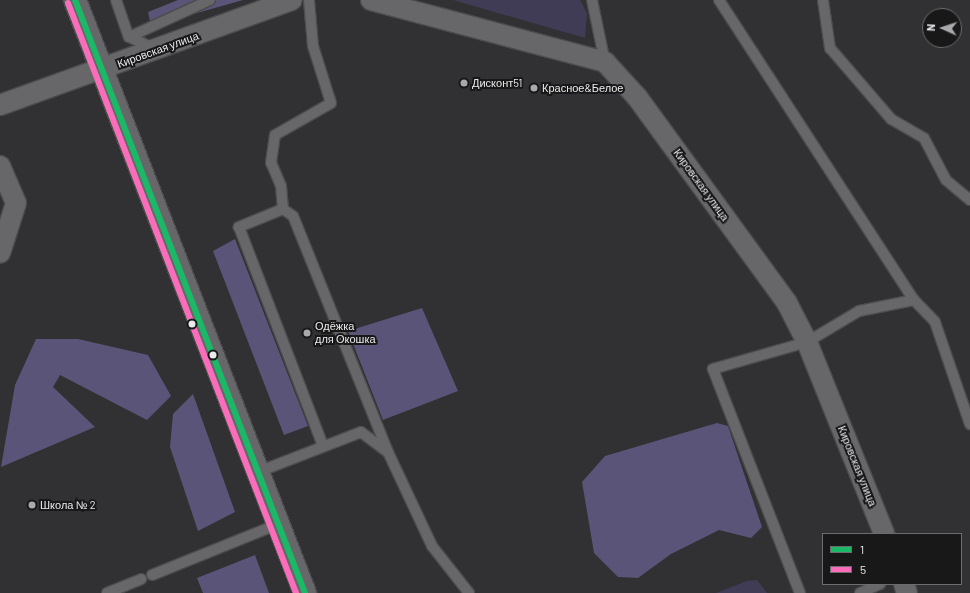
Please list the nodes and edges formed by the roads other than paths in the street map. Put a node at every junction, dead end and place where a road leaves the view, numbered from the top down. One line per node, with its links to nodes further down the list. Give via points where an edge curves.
1 (75, 0): 14 (main road)
2 (116, 0): 11 (lane)
3 (210, 0): 11 (lane)
4 (292, 0): 12 (street, Кировская улица)
5 (309, 0): 18 (lane, via 313,46 331,103 275,135 271,163 281,186)
6 (371, 0): 10 (street)
7 (592, 0): 13 (lane)
8 (719, 0): 20 (lane)
9 (823, 0): 17 (lane, via 830,48 891,119 924,138 946,180)
10 (424, 7): 13 (street)
11 (129, 37): 12 (lane)
12 (160, 50): 14 (street, Кировская улица)
13 (605, 62): 21 (street, Кировская улица, via 637,97 787,303)
14 (102, 71): 15 (street, Кировская улица); 25 (main road)
15 (0, 105)
16 (0, 166): 19 (street, via 16,203)
17 (970, 200)
18 (283, 209): 23 (lane, via 239,227); 24 (lane, via 293,216)
19 (0, 253)
20 (914, 300): 21 (lane, via 859,311); 22 (lane, via 935,322)
21 (807, 342): 27 (street, Кировская улица); 34 (lane, via 713,369)
22 (970, 424)
23 (323, 446): 24 (lane, via 361,432); 25 (lane)
24 (388, 452): 33 (lane, via 432,546)
25 (258, 472): 26 (main road)
26 (278, 524): 28 (lane); 32 (main road)
27 (884, 533)
28 (152, 575)
29 (141, 579): 31 (lane)
30 (878, 585): 35 (lane)
31 (106, 593)
32 (305, 593)
33 (468, 593)
34 (800, 593)
35 (860, 593)

